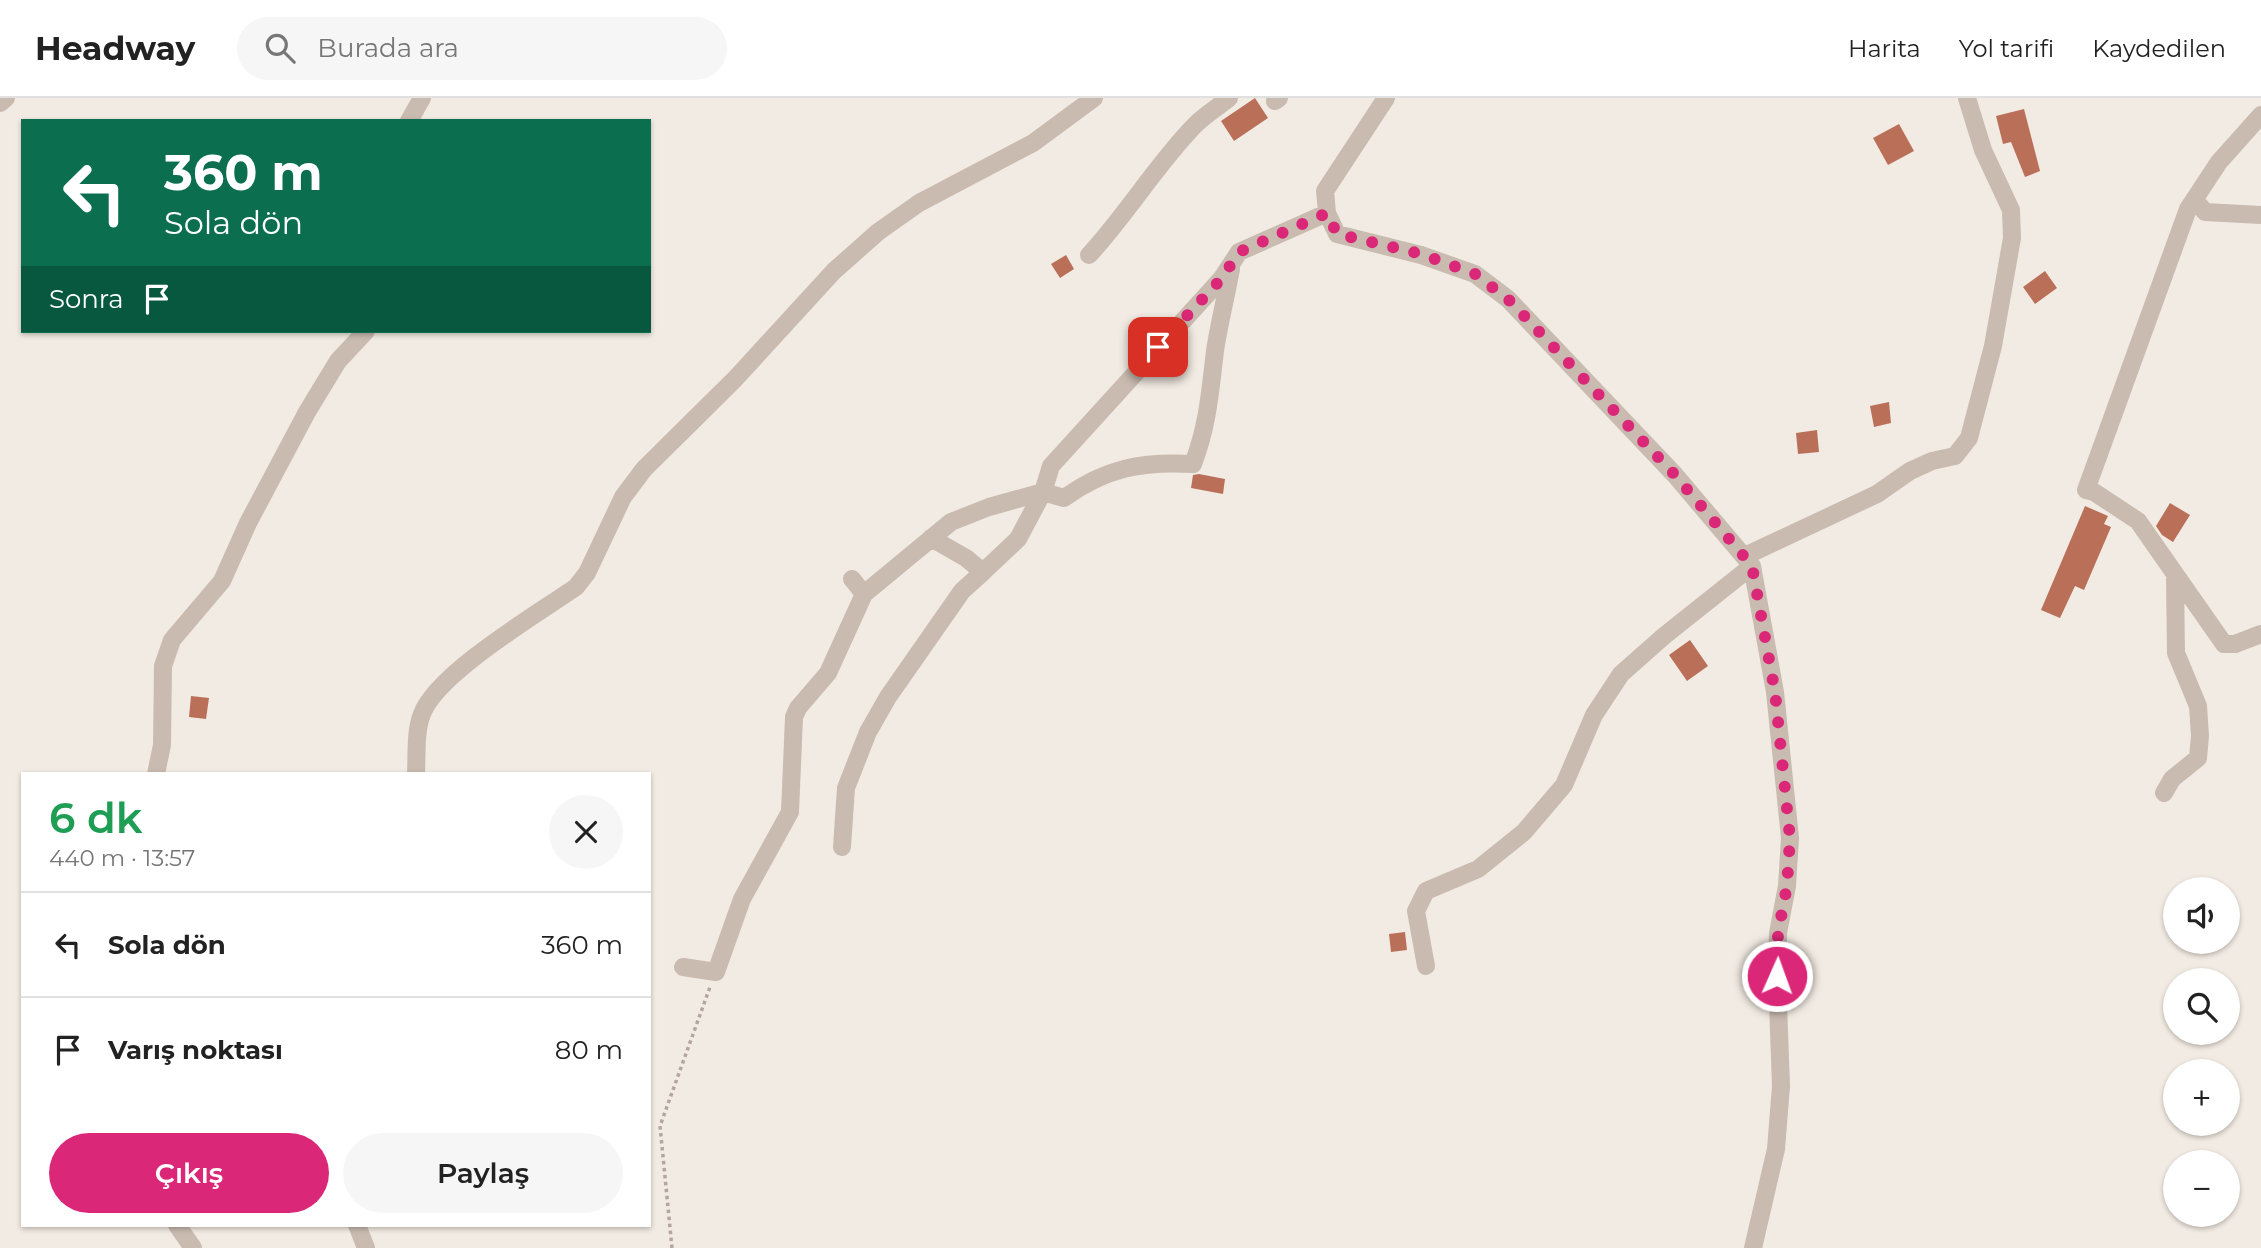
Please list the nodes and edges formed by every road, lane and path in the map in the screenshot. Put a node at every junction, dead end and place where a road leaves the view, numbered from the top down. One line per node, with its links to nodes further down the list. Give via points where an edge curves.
1 (6, 98): 7 (street)
2 (422, 98): 9 (street)
3 (1094, 98): 25 (street, via 1033,143 919,203 834,271 644,469 623,496 576,587 466,664 438,690 421,714)
4 (1230, 98): 13 (street, via 1197,123 1170,153)
5 (1386, 98): 11 (street, via 1325,191)
6 (1967, 98): 18 (street, via 1983,150 2011,210 2012,238 1993,346 1969,438 1955,456 1910,471 1877,494)
7 (0, 103)
8 (2261, 115): 10 (street, via 2220,162)
9 (410, 119)
10 (2195, 200): 12 (street, via 2205,212); 21 (street, via 2176,239 2087,498 2094,492 2138,521)
11 (1327, 213): 14 (street, via 1239,252); 18 (street, via 1337,234 1421,254 1475,274 1508,299 1675,475)
12 (2261, 215)
13 (1089, 255)
14 (1232, 263): 16 (street, via 1051,466); 16 (street, via 1211,404 1193,464 1156,462 1122,468 1064,498)
15 (364, 333): 24 (street, via 338,361 307,412 222,581 172,640 163,666 162,745)
16 (1043, 492): 17 (street, via 951,522); 19 (street, via 1018,539)
17 (931, 538): 19 (street); 22 (street)
18 (1748, 561): 28 (street, via 1621,674 1594,715 1564,785 1524,832 1478,869 1426,891 1416,911); 36 (street, via 1775,692 1790,838 1778,933 1781,1086 1776,1149)
19 (983, 572): 27 (street, via 962,591 867,732 846,788)
20 (852, 579): 22 (street)
21 (2175, 579): 23 (street, via 2224,644); 26 (street, via 2176,653 2198,706 2200,736 2198,758 2172,779)
22 (864, 594): 30 (street, via 828,673 794,717 790,812 756,869)
23 (2261, 634)
24 (156, 772)
25 (416, 772)
26 (2164, 793)
27 (842, 847)
28 (1426, 966)
29 (683, 967): 30 (street)
30 (716, 971): 35 (path, via 660,1126)
31 (178, 1227): 33 (street)
32 (358, 1227): 34 (street)
33 (193, 1248)
34 (366, 1248)
35 (672, 1248)
36 (1753, 1248)

